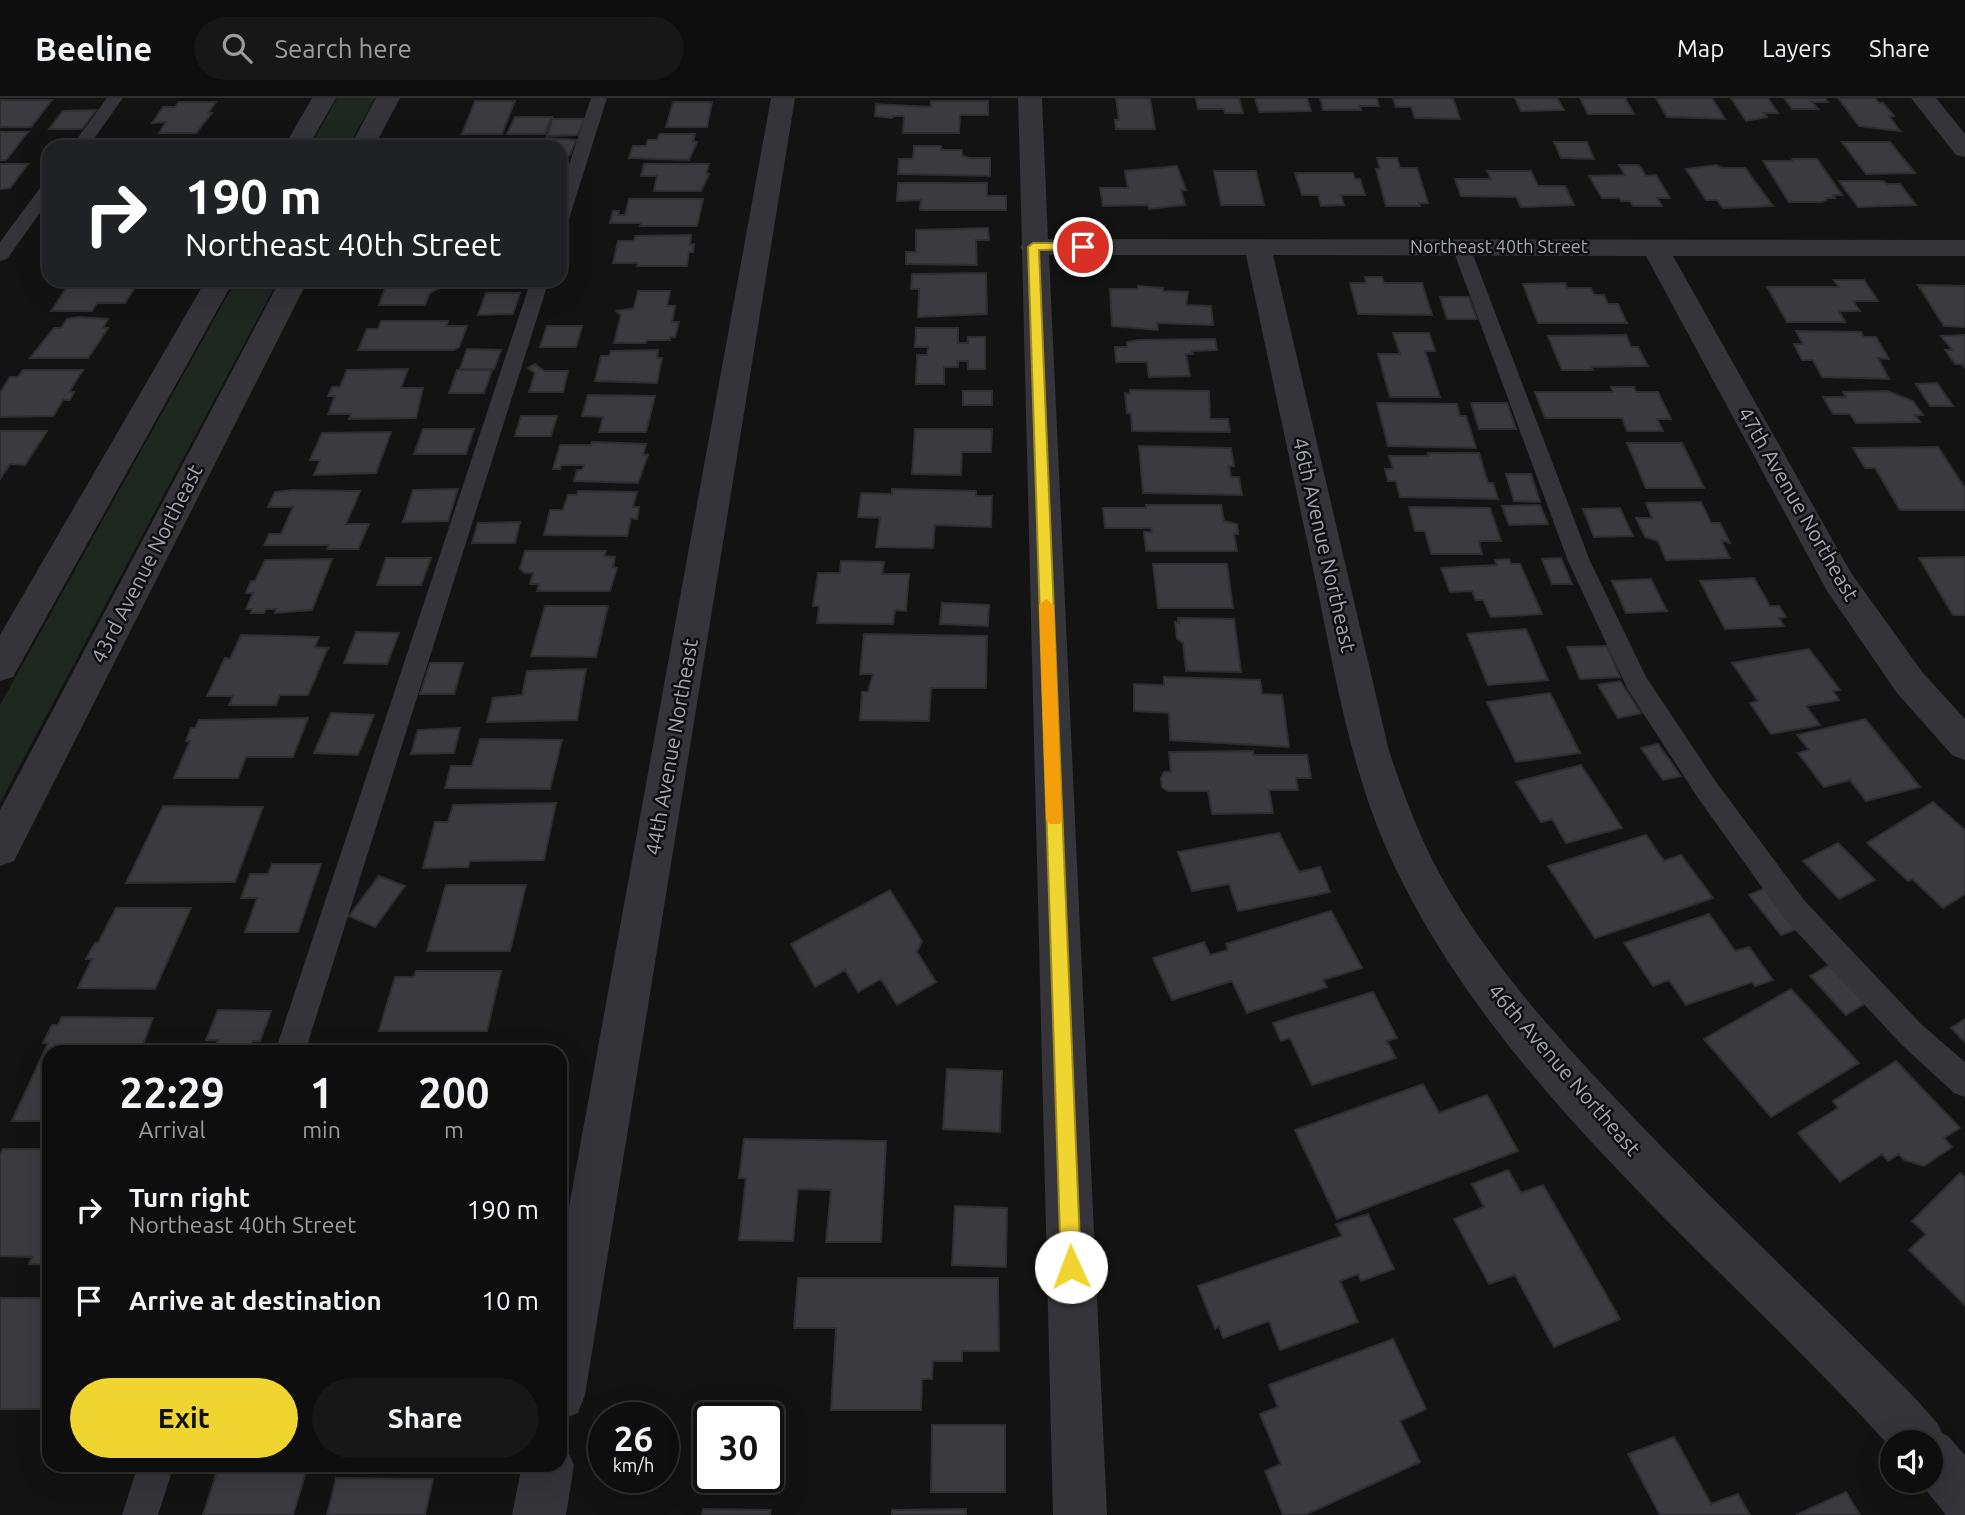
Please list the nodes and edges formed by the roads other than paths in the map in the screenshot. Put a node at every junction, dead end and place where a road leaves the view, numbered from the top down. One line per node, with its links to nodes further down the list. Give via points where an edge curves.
1 (115, 98): 8 (lane)
2 (324, 98): 9 (street)
3 (388, 98): 10 (street)
4 (599, 98): 12 (lane)
5 (783, 98): 28 (street, 44th Avenue Northeast)
6 (1030, 98): 14 (street)
7 (1923, 98): 11 (street)
8 (84, 140)
9 (300, 140)
10 (366, 140)
11 (1965, 150)
12 (567, 197)
13 (42, 198): 19 (lane)
14 (1033, 247): 15 (street, Northeast 40th Street); 36 (street)
15 (1258, 247): 16 (street, Northeast 40th Street); 29 (street, 46th Avenue Northeast, via 1370,751 1407,853 1446,924 1511,1016 1625,1143)
16 (1461, 247): 17 (street, Northeast 40th Street); 27 (lane, via 1579,561 1637,683 1707,790 1794,909 1911,1034)
17 (1655, 248): 18 (street, Northeast 40th Street); 24 (street, 47th Avenue Northeast, via 1839,582 1910,683)
18 (1965, 248)
19 (0, 255)
20 (216, 287): 23 (street)
21 (290, 287): 25 (street, 43rd Avenue Northeast)
22 (538, 287): 26 (lane)
23 (0, 667)
24 (1965, 744)
25 (0, 849)
26 (292, 1045)
27 (1965, 1082)
28 (567, 1354)
29 (1908, 1430)
30 (1943, 1470): 33 (street)
31 (154, 1472): 34 (lane)
32 (547, 1472): 35 (street)
33 (1965, 1496)
34 (140, 1515)
35 (539, 1515)
36 (1080, 1515)

